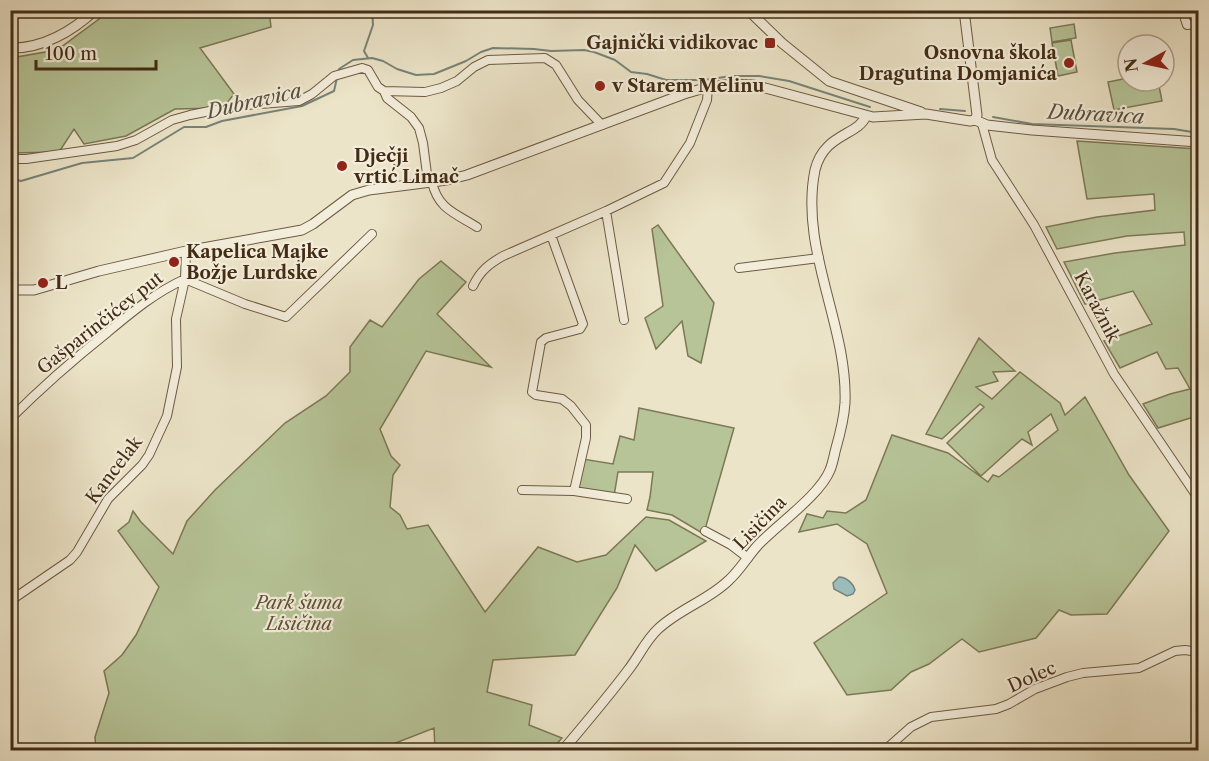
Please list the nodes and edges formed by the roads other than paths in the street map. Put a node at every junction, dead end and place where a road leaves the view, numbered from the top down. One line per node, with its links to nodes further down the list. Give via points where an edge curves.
1 (95, 10): 6 (street, via 42,44)
2 (748, 10): 9 (street, via 829,81)
3 (964, 10): 13 (street, Karažnik)
4 (1182, 10): 5 (street, via 1186,25)
5 (1198, 24)
6 (10, 48)
7 (708, 87): 11 (street, via 754,85); 14 (street); 18 (street, via 707,100 690,143 664,183)
8 (384, 91): 14 (street, via 425,92 441,88 488,60 545,58 556,65 578,100); 16 (street, via 362,68 334,76 299,100 190,115 117,146); 17 (street, via 419,128)
9 (886, 101): 10 (street); 12 (street)
10 (926, 114): 12 (street); 13 (street)
11 (866, 116): 12 (street); 23 (street, Lisičina, via 861,124 826,147 816,169 812,217)
12 (879, 118)
13 (979, 122): 15 (street, via 1032,130); 32 (street, Karažnik, via 992,160 1045,244 1114,374)
14 (602, 125): 17 (street, via 467,175)
15 (1198, 142)
16 (10, 159)
17 (430, 182): 19 (street, via 440,203); 22 (street, via 352,195 302,230)
18 (606, 211): 21 (street); 28 (street)
19 (477, 227)
20 (372, 234): 25 (street, via 286,317)
21 (551, 235): 26 (street, via 487,265); 31 (street, via 583,324 580,329 541,342 532,392 561,399 586,425)
22 (186, 251): 25 (street, Kancelak); 27 (street, via 34,290)
23 (819, 258): 24 (street); 35 (street, Lisičina, via 844,382 845,403 837,444 826,478)
24 (739, 268)
25 (185, 279): 29 (street, Gašparinčićev put, via 114,326); 36 (street, Kancelak, via 176,320 178,358 172,395 149,454 108,499 70,560)
26 (473, 285)
27 (10, 290)
28 (624, 320)
29 (10, 419)
30 (522, 490): 31 (street)
31 (574, 491): 33 (street)
32 (1198, 498)
33 (627, 499)
34 (705, 531): 35 (street)
35 (748, 558): 38 (street, Lisičina, via 729,580 657,630)
36 (10, 601)
37 (1198, 652): 39 (street, Dolec, via 1175,651 1139,668 1067,677 996,709 931,717 911,727)
38 (563, 750)
39 (885, 750)

